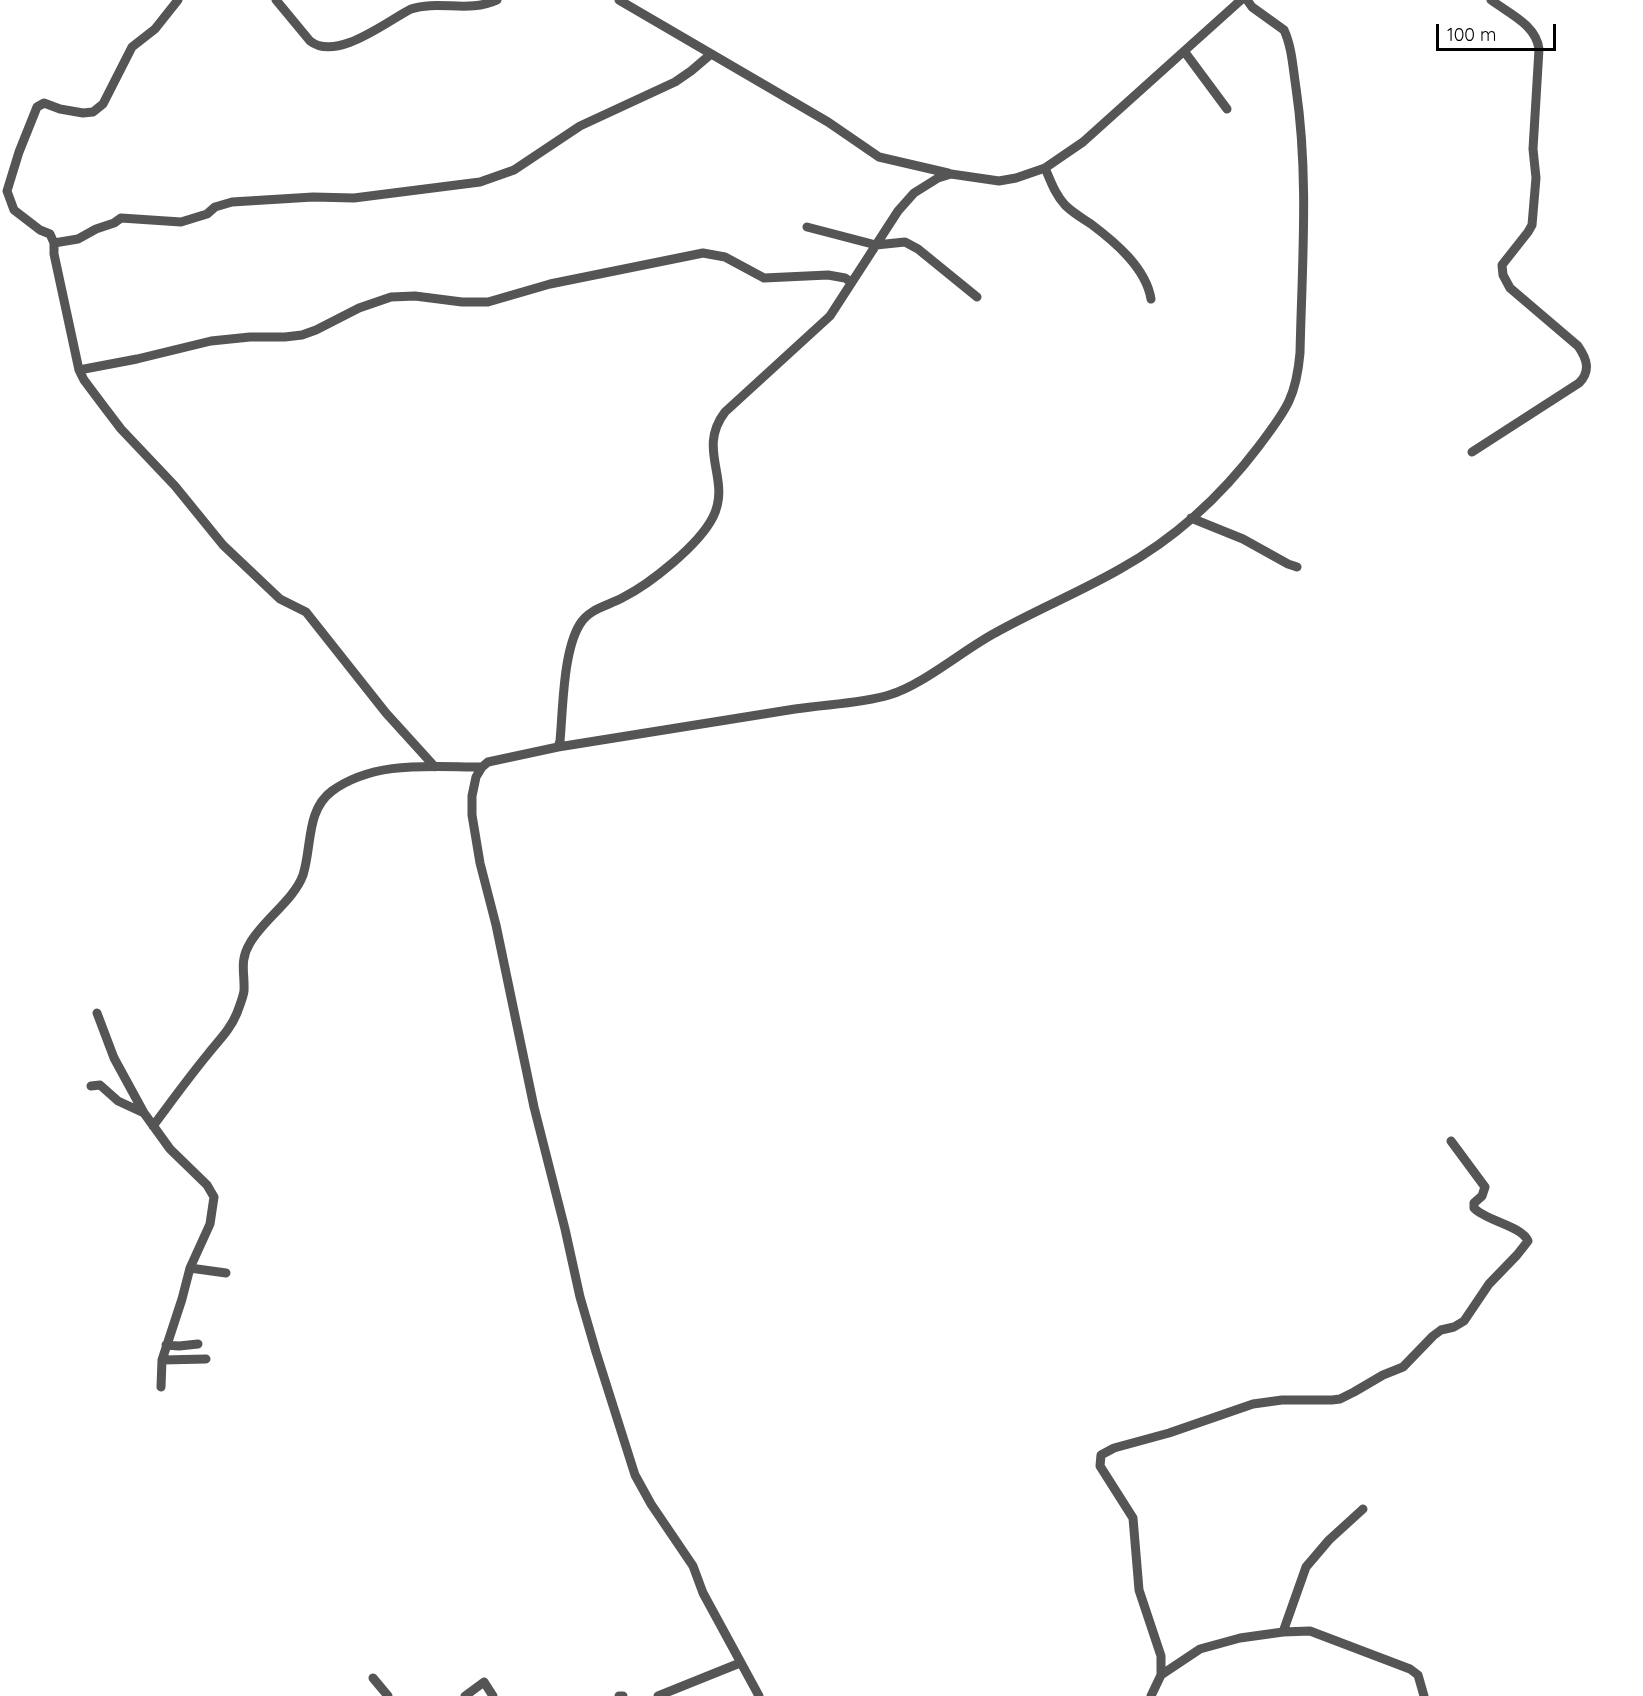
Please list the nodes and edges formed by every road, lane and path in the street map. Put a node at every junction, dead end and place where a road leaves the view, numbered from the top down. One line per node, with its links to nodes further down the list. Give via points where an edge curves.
1 (178, 0): 14 (street, via 132,48 103,104 93,112 60,109 44,103 37,108 7,191 14,210 50,234)
2 (276, 0): 3 (street, via 310,41 325,47 361,38 421,4 482,5)
3 (497, 0)
4 (619, 0): 9 (street)
5 (1241, 0): 8 (street)
6 (1247, 0): 21 (street, via 1284,30 1298,101 1304,200 1298,376 1288,405 1260,445 1231,482)
7 (1491, 0): 20 (street, via 1533,32 1539,50 1532,225 1502,265 1503,275 1510,288 1578,346 1587,370 1580,383)
8 (1184, 51): 10 (street); 11 (street, via 1083,142)
9 (711, 54): 12 (street, via 828,122 879,157); 14 (street, via 675,82 580,126 514,170 480,182 354,198 232,202 181,222 121,218 78,239)
10 (1227, 109)
11 (1045, 168): 12 (street, via 999,181); 18 (street, via 1064,203 1132,262 1149,288)
12 (951, 174): 15 (street, via 914,193)
13 (807, 227): 15 (street)
14 (54, 243): 19 (street)
15 (876, 245): 16 (street); 17 (street, via 897,241 910,244)
16 (851, 282): 19 (street, via 837,275 764,278 726,257 702,253 550,284 488,302 391,297 302,335 211,341); 23 (street, via 824,322 717,422 712,445 719,494 717,508 696,541 645,586 596,609 580,623 569,656)
17 (976, 297)
18 (1151, 299)
19 (79, 370): 24 (street, via 121,429 169,478 223,545 280,599 306,612 386,713)
20 (1472, 452)
21 (1191, 518): 22 (street); 23 (street, via 1122,568 995,632 892,694)
22 (1297, 567)
23 (558, 747): 25 (street, via 495,759)
24 (435, 767): 25 (street); 29 (street, via 395,767 366,774 324,798 313,820 302,878 248,945 242,965 244,992 228,1032)
25 (482, 767): 40 (street, via 472,796 480,863 580,1297 635,1475 693,1566)
26 (97, 1013): 28 (street, via 114,1058)
27 (91, 1086): 28 (street, via 100,1085 118,1101)
28 (144, 1113): 29 (street)
29 (153, 1126): 31 (street, via 214,1197 210,1224)
30 (1451, 1141): 41 (street, via 1485,1187 1474,1208 1524,1234 1528,1241 1464,1321 1433,1336 1403,1367 1340,1399 1253,1404 1101,1455 1100,1466 1132,1518 1139,1590 1161,1656)
31 (190, 1268): 32 (street); 34 (street)
32 (226, 1273)
33 (198, 1344): 34 (street)
34 (166, 1345): 36 (street)
35 (206, 1359): 36 (street)
36 (162, 1360): 37 (street)
37 (160, 1387)
38 (1364, 1509): 39 (street, via 1306,1567)
39 (1283, 1632): 41 (street, via 1214,1644); 49 (street, via 1310,1631 1410,1669 1418,1675)
40 (740, 1664): 46 (street); 47 (street)
41 (1161, 1675): 48 (street)
42 (373, 1678): 43 (street)
43 (388, 1696)
44 (465, 1696): 45 (street, via 484,1682)
45 (493, 1696)
46 (657, 1696)
47 (759, 1696)
48 (1151, 1696)
49 (1424, 1696)

